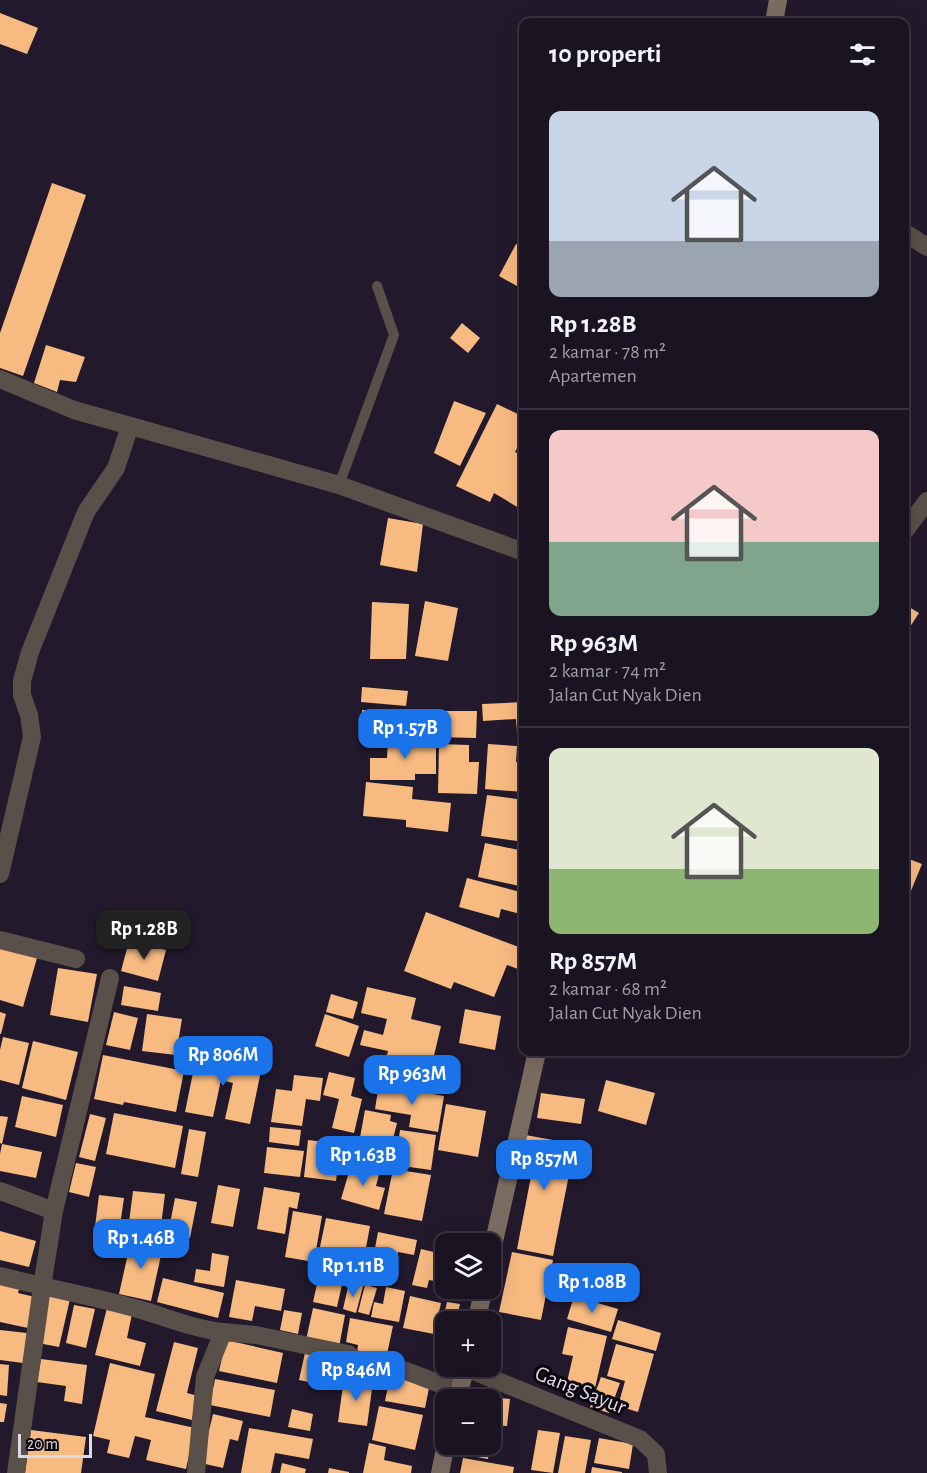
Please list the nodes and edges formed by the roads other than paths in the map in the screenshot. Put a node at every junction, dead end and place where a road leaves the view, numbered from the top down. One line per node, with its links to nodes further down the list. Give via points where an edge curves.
1 (778, 0): 2 (street)
2 (775, 18)
3 (909, 235): 4 (street)
4 (927, 247)
5 (377, 286): 8 (lane, via 394,336)
6 (0, 379): 7 (street, via 74,410)
7 (130, 426): 8 (street); 12 (street, via 116,468 86,512 30,652 22,695 32,737)
8 (339, 485): 11 (street)
9 (927, 501): 10 (street)
10 (909, 525)
11 (519, 550)
12 (0, 874)
13 (0, 940): 14 (street)
14 (75, 959)
15 (111, 978): 18 (street)
16 (536, 1056): 19 (street)
17 (0, 1191): 18 (street)
18 (54, 1211): 21 (street)
19 (496, 1233)
20 (0, 1276): 21 (street)
21 (42, 1287): 22 (street); 26 (street)
22 (223, 1332): 24 (street, via 348,1354 363,1365 406,1371); 27 (street, via 205,1377)
23 (490, 1377): 29 (street, Gang Sayur, via 640,1439 656,1454)
24 (445, 1389)
25 (444, 1455): 28 (street)
26 (16, 1473)
27 (196, 1473)
28 (440, 1473)
29 (658, 1473)

